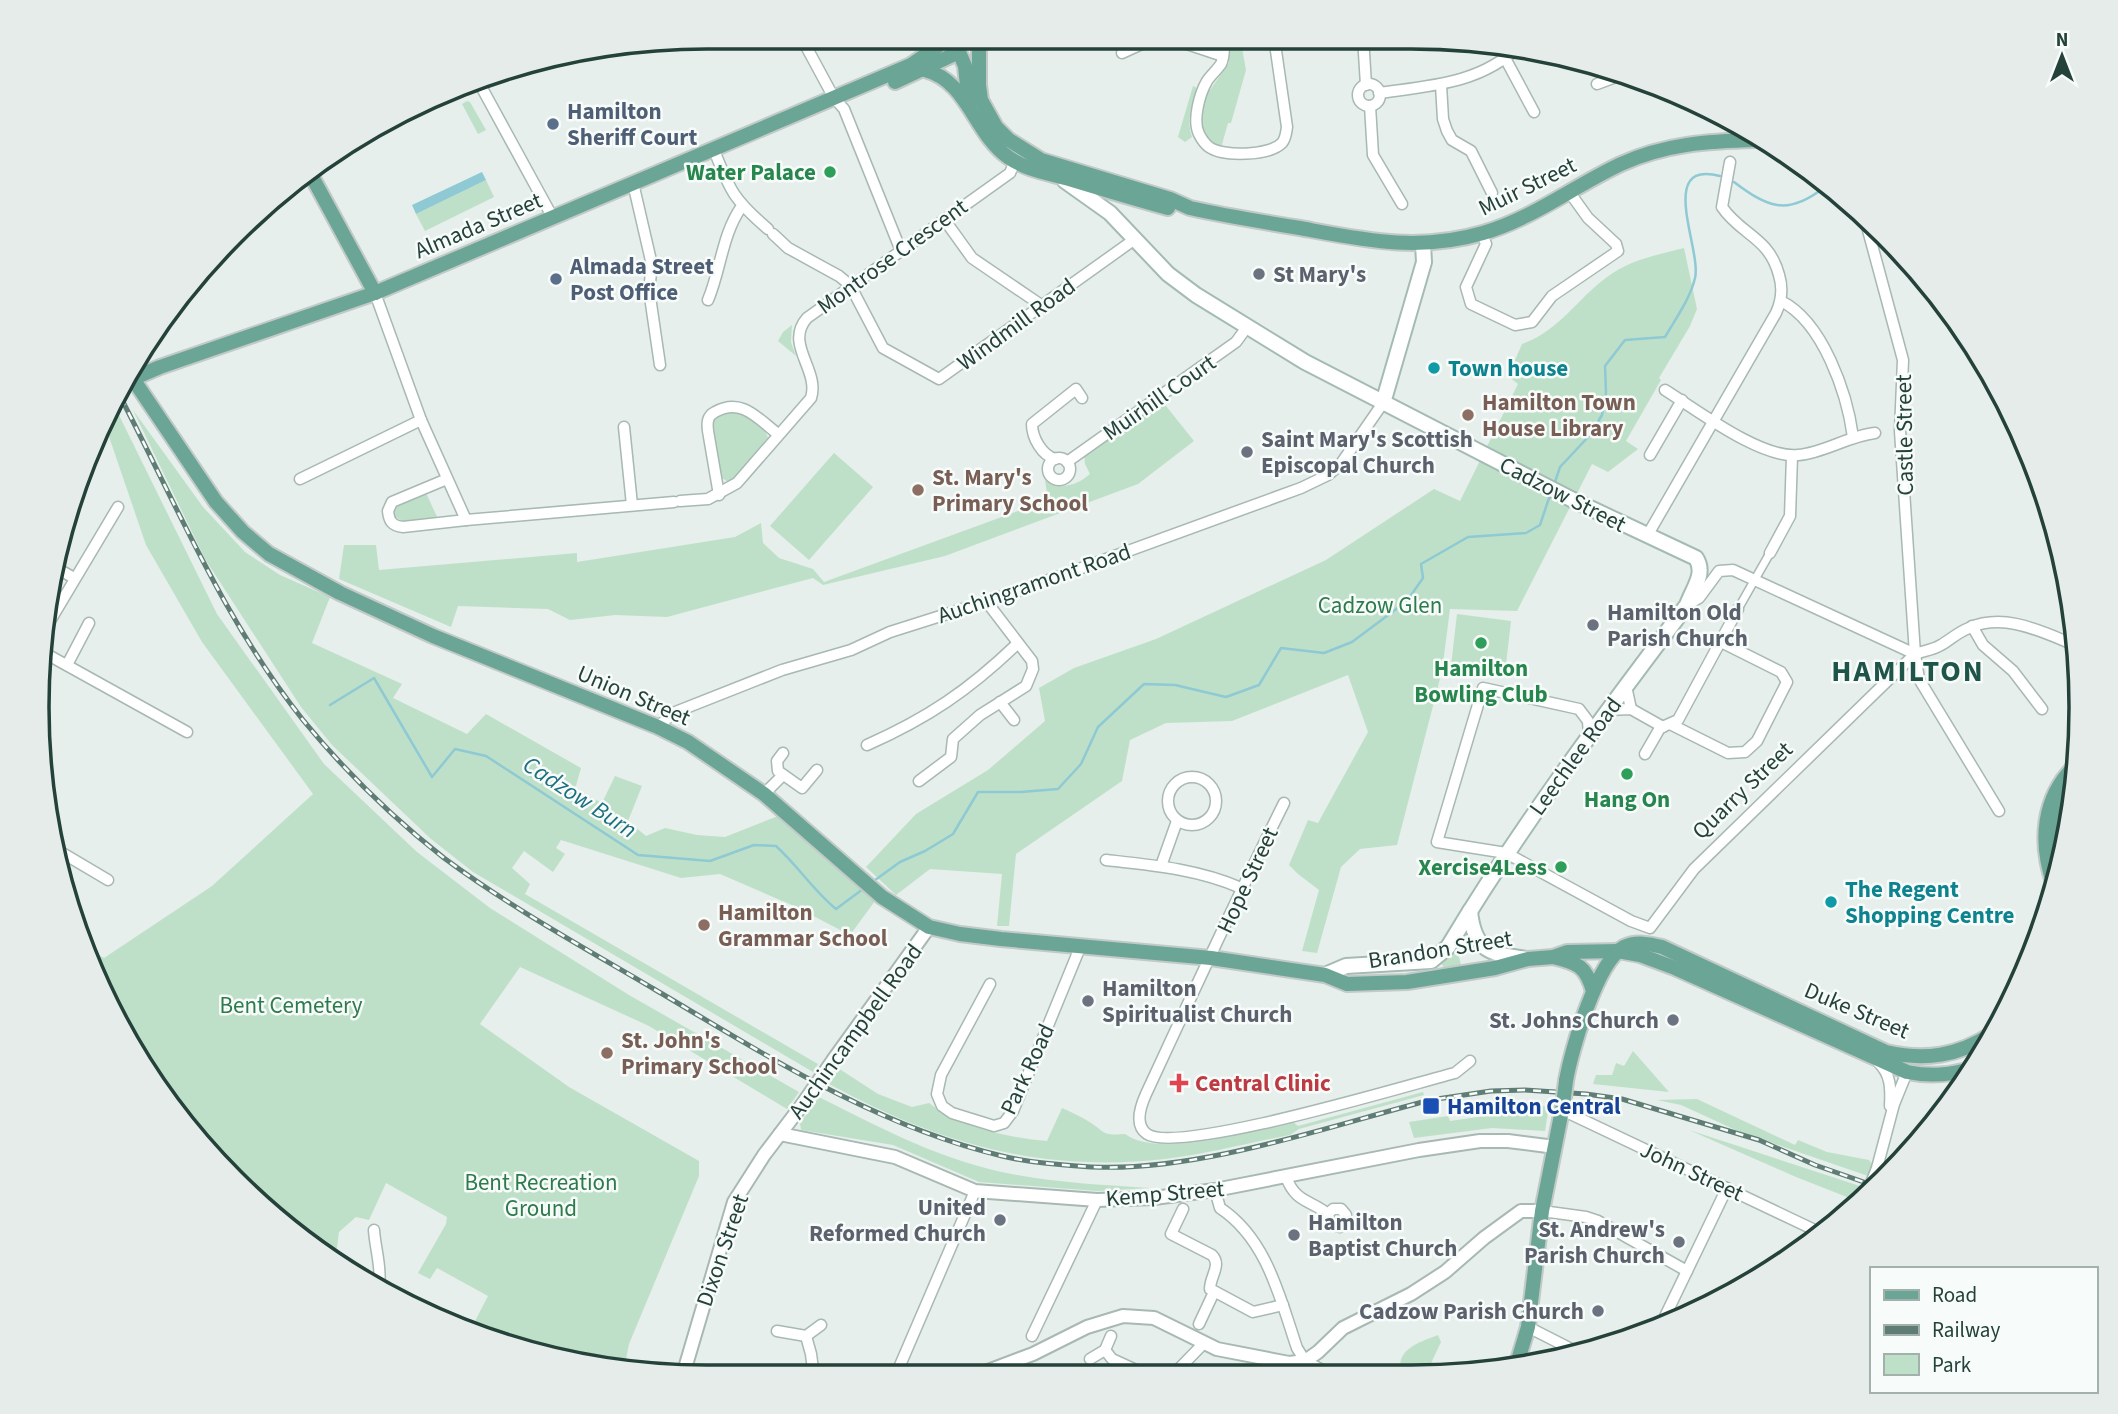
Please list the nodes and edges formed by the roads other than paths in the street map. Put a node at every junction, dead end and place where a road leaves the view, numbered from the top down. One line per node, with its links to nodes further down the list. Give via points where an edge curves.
1 (807, 49): 22 (street)
2 (934, 49): 22 (main road, Almada Street, via 911,65)
3 (950, 49): 11 (main road)
4 (972, 49): 11 (main road, Almada Street)
5 (981, 49): 33 (main road, Muir Street, via 981,100 1002,134 1041,160)
6 (1131, 49): 12 (street)
7 (1202, 49): 13 (street)
8 (1223, 49): 13 (street)
9 (1276, 49): 13 (street, via 1286,137 1276,147 1246,153 1207,146 1197,130 1202,89)
10 (1364, 49): 18 (street)
11 (960, 52): 15 (main road, Almada Street); 23 (main road, Muir Street)
12 (1122, 53)
13 (1223, 56)
14 (1505, 58): 19 (street, via 1469,78); 25 (street)
15 (925, 70): 22 (main road, Almada Street, via 850,101); 23 (main road, Muir Street, via 948,80)
16 (1609, 80): 17 (street)
17 (1597, 84)
18 (1366, 85): 21 (street); 24 (street, via 1358,96)
19 (1441, 85): 21 (street); 34 (street, via 1447,131 1471,151)
20 (483, 88): 38 (street)
21 (1379, 93): 24 (street)
22 (834, 98): 27 (main road, Almada Street); 44 (street, via 844,109)
23 (969, 105): 28 (main road, Muir Street, via 989,141)
24 (1370, 106): 36 (street, via 1373,155)
25 (1534, 111)
26 (1745, 140): 35 (main road, Muir Street, via 1698,142 1658,150 1619,165)
27 (714, 150): 32 (main road, Almada Street); 37 (street)
28 (1014, 161): 30 (main road, Muir Street); 39 (street, Montrose Crescent, via 1010,173)
29 (1730, 162): 48 (street, via 1721,204 1773,257)
30 (1058, 176): 33 (main road, Muir Street); 42 (main road, Muir Street, via 1100,205)
31 (314, 180): 46 (main road)
32 (633, 183): 38 (main road, Almada Street); 51 (street, via 652,265 649,290)
33 (1119, 188): 43 (main road, Muir Street, via 1172,209 1190,208 1387,244)
34 (1492, 193)
35 (1570, 193): 40 (main road, Muir Street); 40 (street, via 1588,219 1616,244 1617,253 1552,296 1530,323 1518,325 1472,305 1466,289 1486,244)
36 (1402, 204)
37 (742, 206): 45 (street, via 789,248); 47 (street, via 731,222)
38 (553, 218): 46 (main road, Almada Street)
39 (944, 219): 44 (street, Montrose Crescent); 49 (street, via 972,258)
40 (1482, 233): 43 (main road, Muir Street)
41 (1870, 237): 90 (street, Castle Street, via 1903,360 1900,431)
42 (1135, 239): 49 (street, Windmill Road); 50 (main road, Cadzow Street, via 1168,274)
43 (1423, 244): 57 (main road, via 1424,262)
44 (901, 251): 45 (street, Montrose Crescent)
45 (850, 285): 49 (street, Windmill Road, via 883,348 939,379); 62 (street, Montrose Crescent, via 800,325 799,343 813,392)
46 (375, 293): 52 (main road, Almada Street); 58 (street)
47 (708, 300)
48 (1781, 301): 59 (street); 63 (street, via 1824,345 1848,406)
49 (1041, 305)
50 (1247, 327): 57 (main road, Cadzow Street); 67 (street, Muirhill Court, via 1226,350)
51 (660, 365)
52 (139, 375)
53 (134, 383): 100 (main road, Union Street, via 216,502 269,554 433,636)
54 (1665, 390): 56 (street)
55 (1082, 398): 66 (street, Muirhill Court, via 1076,389 1032,424 1047,457)
56 (1682, 400): 59 (street); 64 (street)
57 (1383, 403): 74 (main road, Cadzow Street); 79 (street, Auchingramont Road, via 1328,475 1257,505)
58 (421, 420): 68 (street); 69 (street)
59 (1713, 420): 65 (street, via 1770,452); 74 (street)
60 (624, 428): 71 (street)
61 (1875, 433): 63 (street)
62 (778, 434): 70 (street, Montrose Crescent, via 737,483); 70 (street, via 736,406 710,415 708,431)
63 (1853, 437): 65 (street)
64 (1650, 455)
65 (1792, 456): 75 (street, via 1790,516)
66 (1055, 459): 67 (street); 67 (street, Muirhill Court, via 1048,469 1056,479 1068,474)
67 (1067, 462)
68 (300, 479)
69 (447, 479): 73 (street); 73 (street, via 392,502 388,510 391,522 402,527)
70 (719, 495): 71 (street)
71 (632, 505): 73 (street)
72 (118, 507): 77 (street)
73 (466, 520)
74 (1647, 536): 80 (main road, Cadzow Street, via 1696,558 1700,574)
75 (1770, 553): 78 (street)
76 (64, 572): 77 (street)
77 (75, 578): 81 (street)
78 (1756, 579): 80 (street, via 1733,570 1719,571 1699,598); 82 (street); 90 (street)
79 (986, 601): 89 (street); 100 (street, Auchingramont Road, via 782,670 673,713)
80 (1687, 605): 93 (main road, Leechlee Road)
81 (57, 609)
82 (1738, 609): 88 (street)
83 (89, 623): 92 (street)
84 (1972, 626): 85 (street, via 2010,623); 90 (street, via 1936,648); 96 (street, via 1983,645 2013,671)
85 (2052, 634): 86 (street); 87 (street)
86 (2065, 635)
87 (2065, 640)
88 (1721, 642): 99 (street, via 1678,720); 99 (street, via 1781,672 1787,682 1757,741 1745,752 1728,753)
89 (1017, 644): 94 (street, via 1033,669 1026,686); 103 (street, via 944,705)
90 (1914, 654): 112 (street, Castle Street, via 1919,679); 114 (street, Quarry Street, via 1694,869 1650,928)
91 (51, 657): 92 (street)
92 (66, 665): 101 (street)
93 (1626, 686): 95 (street); 97 (main road, Leechlee Road)
94 (1000, 702): 98 (street); 109 (street, via 953,739 951,757)
95 (1630, 709): 97 (street); 99 (street)
96 (2042, 709)
97 (1608, 710): 102 (main road, Leechlee Road)
98 (1014, 720)
99 (1666, 725): 105 (street)
100 (658, 727): 110 (main road, Union Street)
101 (187, 732)
102 (1589, 735): 114 (main road, Leechlee Road); 114 (street, via 1588,721 1579,709 1483,688 1437,842)
103 (867, 745)
104 (783, 752): 107 (street, via 777,761)
105 (1645, 754)
106 (817, 770): 107 (street, via 802,788)
107 (783, 775): 110 (street)
108 (2065, 779): 118 (main road, via 2056,790 2047,819)
109 (919, 782)
110 (764, 794): 122 (main road, Union Street, via 882,897)
111 (1284, 803): 120 (street, Hope Street)
112 (1999, 811)
113 (1177, 821): 113 (street, via 1202,824 1214,812 1216,795 1206,781 1190,776 1175,783 1167,799); 117 (street)
114 (1506, 853): 121 (main road, Leechlee Road)
115 (66, 855): 119 (street)
116 (1105, 860): 117 (street)
117 (1161, 866): 120 (street)
118 (2049, 866)
119 (108, 880)
120 (1241, 888): 127 (street, Hope Street)
121 (1470, 911): 128 (main road, via 1480,945 1491,952); 129 (main road, Leechlee Road, via 1448,947 1432,961 1346,966)
122 (929, 927): 123 (main road, Union Street); 141 (street, Auchincampbell Road, bridge)
123 (1081, 946): 127 (main road, Union Street); 130 (street, Park Road, via 1013,1111 1004,1123 994,1126 952,1113 942,1106 937,1094 941,1075)
124 (1618, 951): 125 (main road, Brandon Street); 126 (main road, Brandon Street, via 1567,952); 131 (main road); 134 (main road, Duke Street, via 1633,944 1662,947 1886,1052)
125 (1640, 955): 132 (main road, via 1619,963); 135 (main road, Duke Street)
126 (1553, 957): 128 (main road, Brandon Street); 131 (main road, Brandon Street, via 1581,967)
127 (1211, 958): 129 (main road, Brandon Street); 136 (street, Hope Street, via 1146,1094 1139,1113 1145,1133 1160,1138 1208,1135 1455,1073)
128 (1528, 959): 129 (main road, Brandon Street, via 1470,973 1375,985 1347,984)
129 (1325, 975)
130 (990, 984)
131 (1593, 991): 132 (main road)
132 (1579, 1031): 139 (main road, bridge)
133 (1979, 1040): 134 (main road, via 1950,1052)
134 (1912, 1058): 137 (main road, Duke Street)
135 (1876, 1060): 137 (main road, Duke Street); 140 (street, via 1891,1088)
136 (1470, 1061)
137 (1907, 1072): 138 (main road, via 1928,1076); 140 (street)
138 (1958, 1073)
139 (1563, 1107): 142 (main road); 145 (street, John Street)
140 (1889, 1124): 143 (street, bridge)
141 (780, 1134): 147 (street, Kemp Street, via 895,1157); 172 (street, Dixon Street, via 734,1202)
142 (1555, 1147): 144 (street, Kemp Street, via 1480,1141); 150 (main road)
143 (1875, 1173)
144 (1286, 1177): 146 (street, Kemp Street); 151 (street, via 1302,1201)
145 (1727, 1188): 152 (street, John Street); 154 (street)
146 (1215, 1190): 148 (street, Kemp Street); 157 (street, via 1220,1208 1236,1218 1261,1251)
147 (975, 1191): 148 (street, Kemp Street); 174 (street)
148 (1097, 1200): 164 (street)
149 (1182, 1209): 156 (street, via 1171,1234 1216,1259 1210,1282)
150 (1542, 1211): 154 (street, via 1598,1221); 161 (main road); 171 (street, via 1521,1211 1445,1272 1343,1328)
151 (1328, 1214)
152 (1812, 1229)
153 (374, 1230): 155 (street)
154 (1687, 1271): 158 (street)
155 (380, 1278)
156 (1214, 1292): 157 (street, via 1253,1312); 159 (street)
157 (1283, 1305): 171 (street)
158 (1667, 1313)
159 (1199, 1324)
160 (821, 1325): 163 (street)
161 (1528, 1327): 167 (street); 169 (main road)
162 (777, 1331): 163 (street)
163 (806, 1336): 173 (street)
164 (1032, 1336)
165 (1111, 1336): 168 (street)
166 (1204, 1343): 171 (street, via 1289,1363); 175 (street, via 1154,1318 1123,1316); 177 (street)
167 (1566, 1346)
168 (1105, 1350): 170 (street); 176 (street)
169 (1520, 1355)
170 (1090, 1359)
171 (1306, 1361): 178 (street); 179 (street)
172 (686, 1365)
173 (812, 1365)
174 (900, 1365)
175 (1002, 1365)
176 (1125, 1365)
177 (1183, 1365)
178 (1304, 1365)
179 (1313, 1365)

